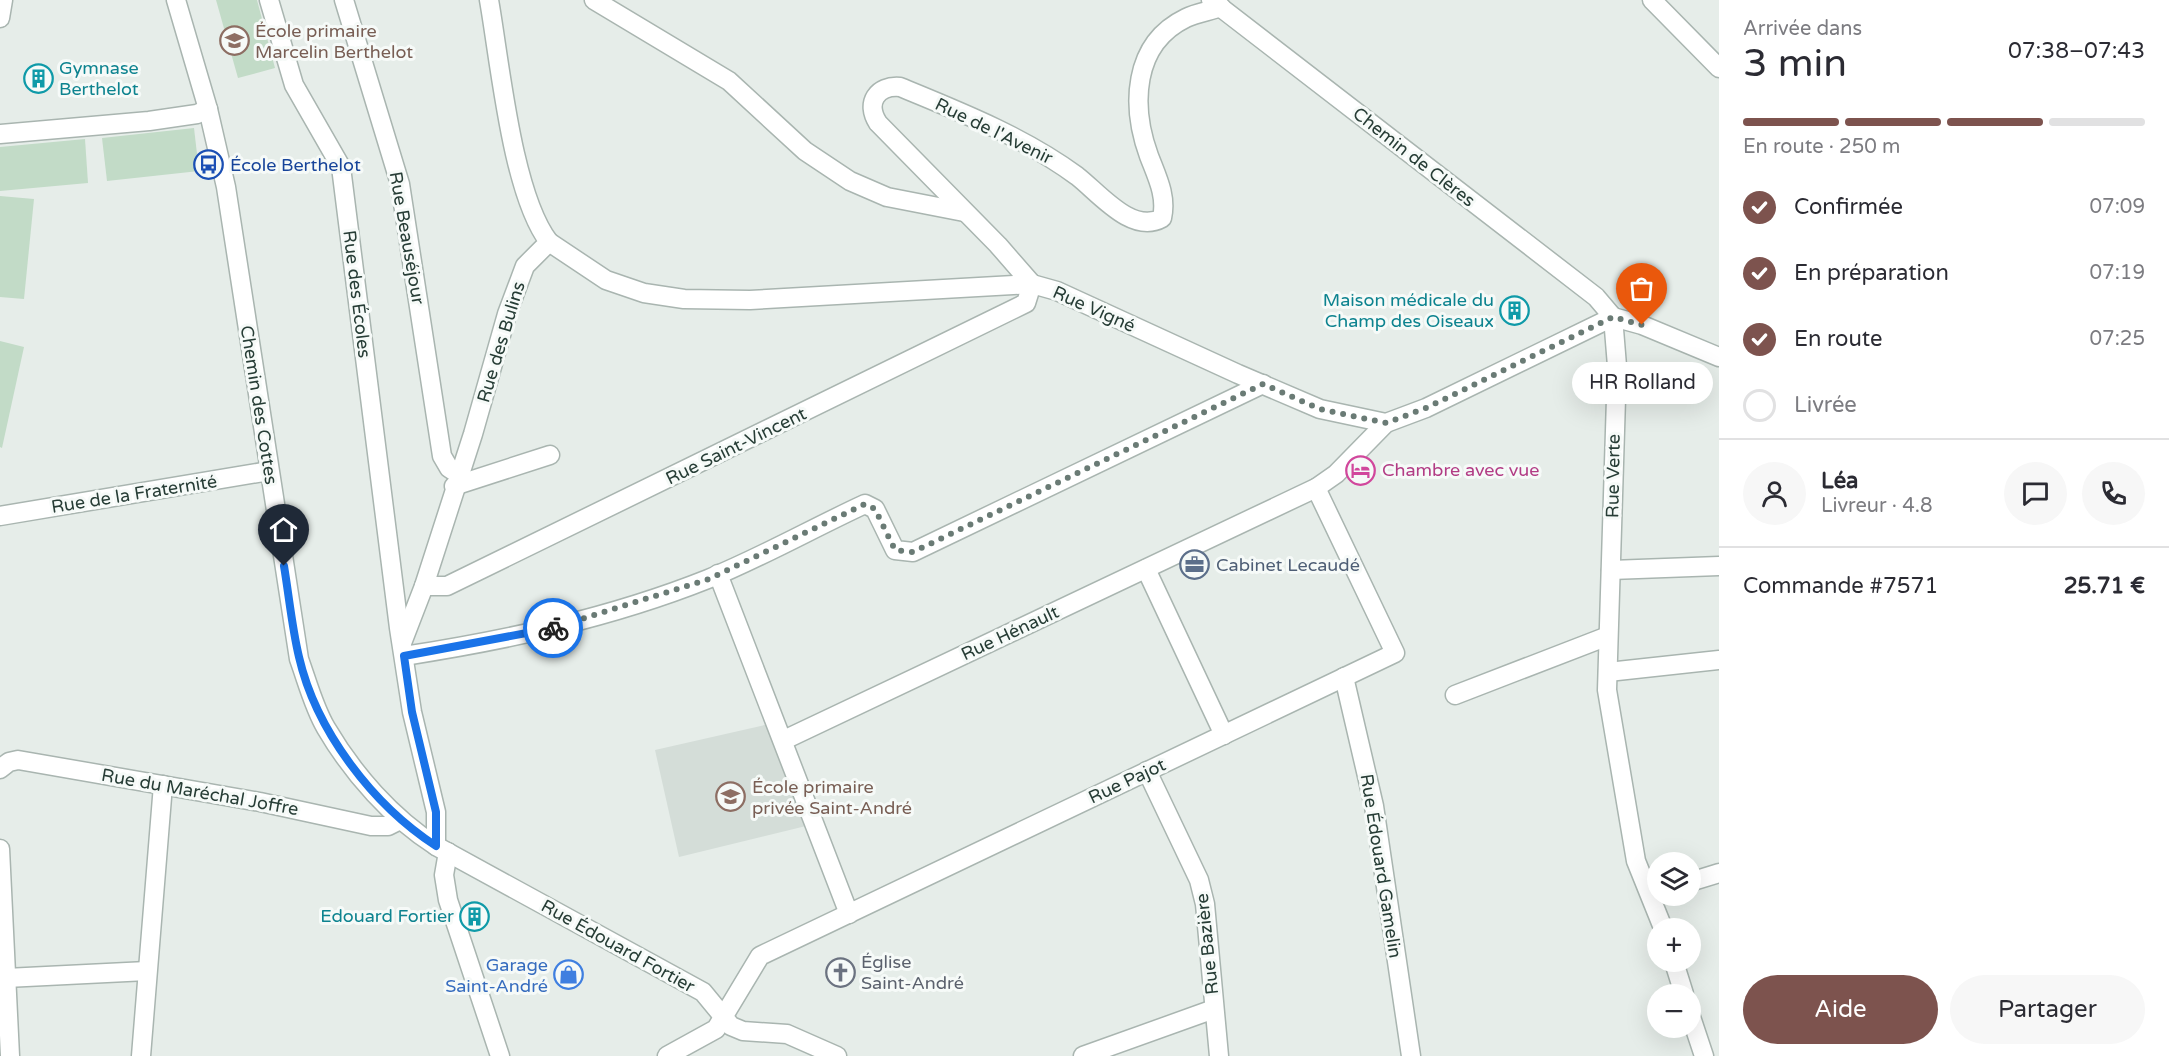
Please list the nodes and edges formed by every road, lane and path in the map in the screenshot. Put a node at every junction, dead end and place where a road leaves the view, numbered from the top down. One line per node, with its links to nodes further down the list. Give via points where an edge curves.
1 (3, 0): 9 (street)
2 (176, 0): 11 (street, Chemin des Cottes)
3 (269, 0): 30 (street, Rue des Écoles, via 294,85 341,167)
4 (344, 0): 22 (street, Rue Beauséjour, via 400,184 442,456)
5 (489, 0): 14 (street, via 518,160 536,221)
6 (594, 0): 13 (street, via 729,81 805,151 842,177 887,197)
7 (1652, 0): 10 (street)
8 (1216, 3): 13 (street, Rue de l'Avenir, via 1163,33 1146,56 1139,82 1140,131 1165,207 1162,218 1152,224 1126,216 1046,153 999,130 900,87 880,91 871,110 878,123); 16 (street, Chemin de Clères, via 1596,297)
9 (0, 18)
10 (1719, 68)
11 (208, 109): 12 (street, via 149,121); 21 (street, Chemin des Cottes, via 228,197)
12 (0, 134)
13 (964, 212): 15 (street, Rue de l'Avenir)
14 (549, 242): 15 (street, Rue Vigné, via 606,280 644,293 684,298 770,299); 22 (street, Rue des Bulins, via 525,266)
15 (1032, 285): 18 (street, Rue Vigné, via 1057,291); 29 (street, Rue Saint-Vincent, via 1026,303 1017,310 447,586)
16 (1613, 317): 17 (street); 19 (street, via 1426,408); 27 (street, Rue Verte, via 1617,366)
17 (1719, 357)
18 (1263, 384): 19 (street, Rue Vigné, via 1320,409); 28 (street, via 913,552 895,550 875,509 865,504)
19 (1386, 423): 23 (street, Rue Hénault, via 1336,474)
20 (549, 455): 22 (street)
21 (269, 471): 24 (street, Rue de la Fraternité); 42 (street, Chemin des Cottes, via 303,668 325,726 357,773)
22 (456, 480): 29 (street, Rue des Bulins)
23 (1316, 488): 26 (street, Rue Hénault); 35 (street, Rue Pajot, via 1395,653)
24 (0, 516)
25 (1719, 566): 27 (street)
26 (1146, 569): 37 (street); 38 (street, Rue Hénault)
27 (1611, 570): 31 (street, Rue Verte)
28 (718, 574): 32 (street, via 539,632); 38 (street)
29 (424, 586): 30 (street, via 418,594); 32 (street, Rue des Bulins)
30 (396, 603): 32 (street, Rue des Bulins)
31 (1608, 636): 34 (street, Rue Verte); 36 (street)
32 (403, 650): 44 (street, Rue des Bulins, via 412,712)
33 (1719, 660): 34 (street)
34 (1608, 672): 47 (street, Rue Verte, via 1607,690 1624,800 1636,861)
35 (1344, 677): 37 (street, Rue Pajot); 61 (street, Rue Édouard Gamelin, via 1374,806)
36 (1455, 695)
37 (1224, 735): 40 (street, Rue Pajot)
38 (784, 740): 48 (street)
39 (0, 769): 41 (street, Rue du Maréchal Joffre, via 18,760)
40 (1148, 771): 48 (street, Rue Pajot); 51 (street, Rue Bazière, via 1199,880)
41 (163, 785): 42 (street, Rue du Maréchal Joffre, via 371,826 388,826); 49 (street)
42 (400, 820): 44 (street, Rue Édouard Fortier)
43 (0, 849): 50 (street)
44 (442, 849): 52 (street, Rue Édouard Fortier, via 703,992); 56 (street, Rue des Bulins, via 448,900)
45 (1719, 873): 46 (street)
46 (1701, 879)
47 (1647, 880)
48 (849, 914): 52 (street, Rue Pajot, via 760,956)
49 (147, 971): 50 (street); 55 (street)
50 (6, 978): 54 (street)
51 (1214, 1009): 59 (street); 60 (street, Rue Bazière)
52 (724, 1019): 57 (street, Rue Pajot, via 703,1039); 58 (street, Rue Édouard Fortier, via 743,1031 787,1034)
53 (1698, 1038): 62 (street)
54 (10, 1056)
55 (141, 1056)
56 (500, 1056)
57 (667, 1056)
58 (837, 1056)
59 (1083, 1056)
60 (1219, 1056)
61 (1411, 1056)
62 (1704, 1056)

